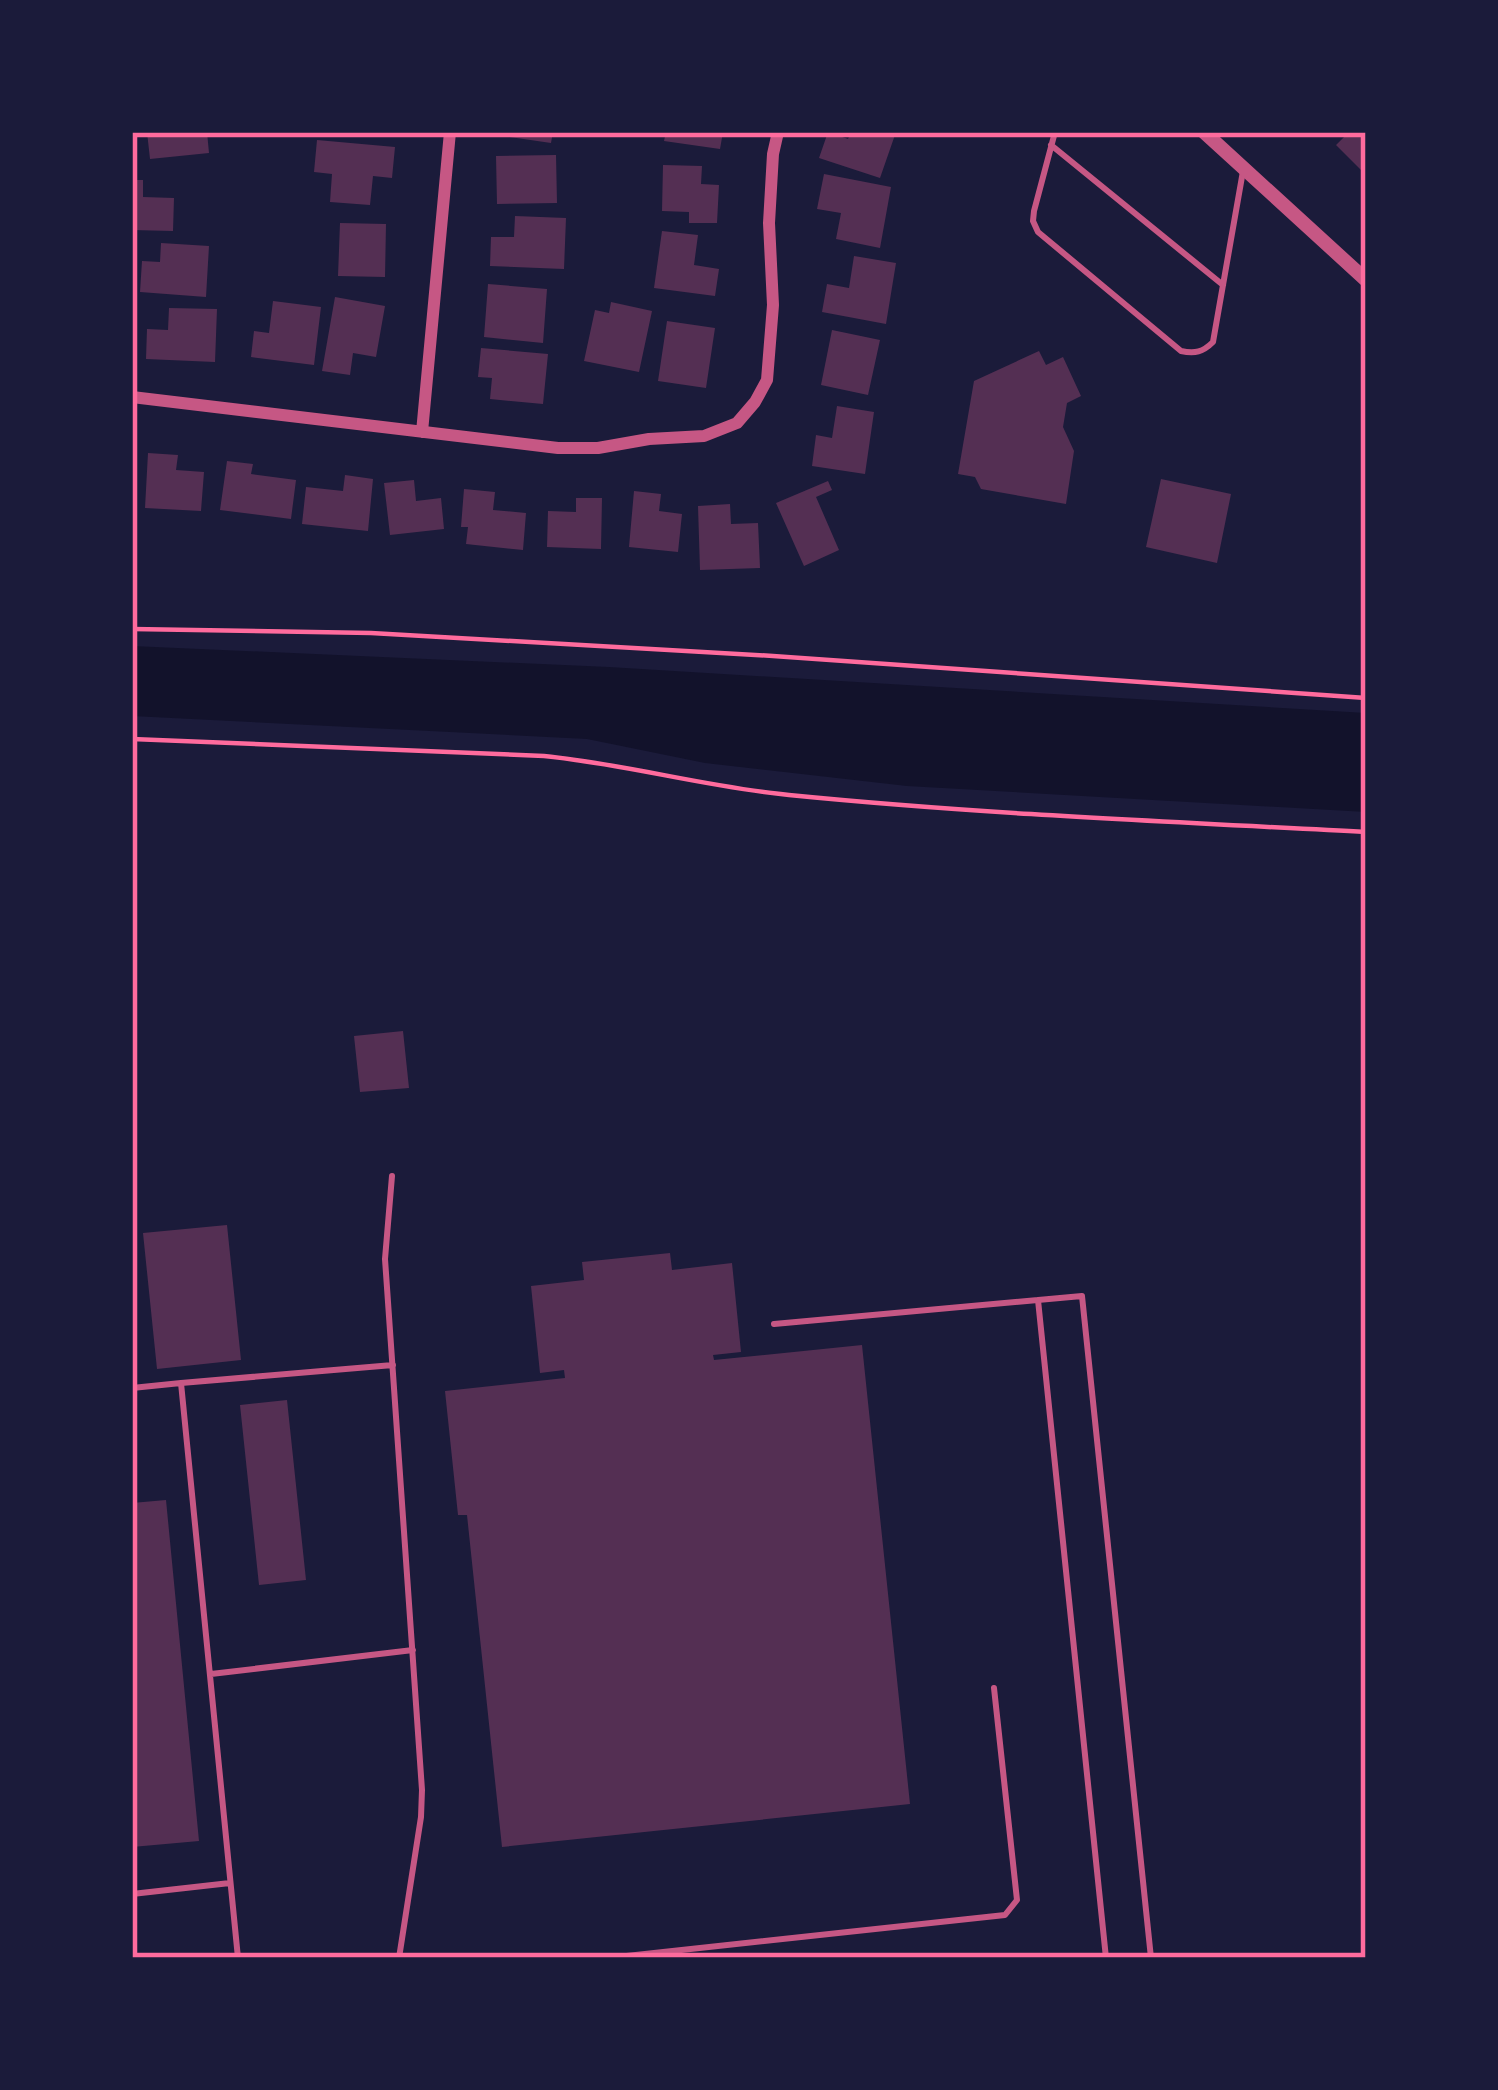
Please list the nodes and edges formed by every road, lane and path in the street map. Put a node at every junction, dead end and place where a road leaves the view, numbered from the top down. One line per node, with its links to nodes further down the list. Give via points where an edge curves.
1 (450, 132): 10 (street)
2 (778, 132): 10 (street, via 767,380 737,423 704,436 598,448)
3 (1055, 132): 5 (lane)
4 (1204, 132): 6 (street)
5 (1052, 145): 8 (lane); 8 (lane, via 1034,211 1038,232 1181,351 1214,342)
6 (1244, 168): 7 (street); 8 (lane)
7 (1364, 273)
8 (1223, 285)
9 (132, 397): 10 (street)
10 (422, 432)
11 (132, 629): 12 (path, via 371,633)
12 (1366, 698)
13 (132, 739): 14 (path, via 544,756 788,795)
14 (1366, 832)
15 (392, 1176): 18 (lane, via 385,1259)
16 (1038, 1300): 17 (lane); 29 (lane); 30 (lane, via 1082,1296)
17 (774, 1324)
18 (393, 1365): 19 (lane); 21 (lane)
19 (182, 1383): 20 (lane); 22 (lane)
20 (132, 1388)
21 (413, 1650): 22 (lane); 27 (lane, via 421,1817)
22 (211, 1674): 24 (lane)
23 (994, 1688): 28 (lane, via 1017,1900 1005,1915)
24 (231, 1883): 25 (lane); 26 (lane)
25 (132, 1894)
26 (238, 1958)
27 (399, 1958)
28 (608, 1958)
29 (1106, 1958)
30 (1151, 1958)

